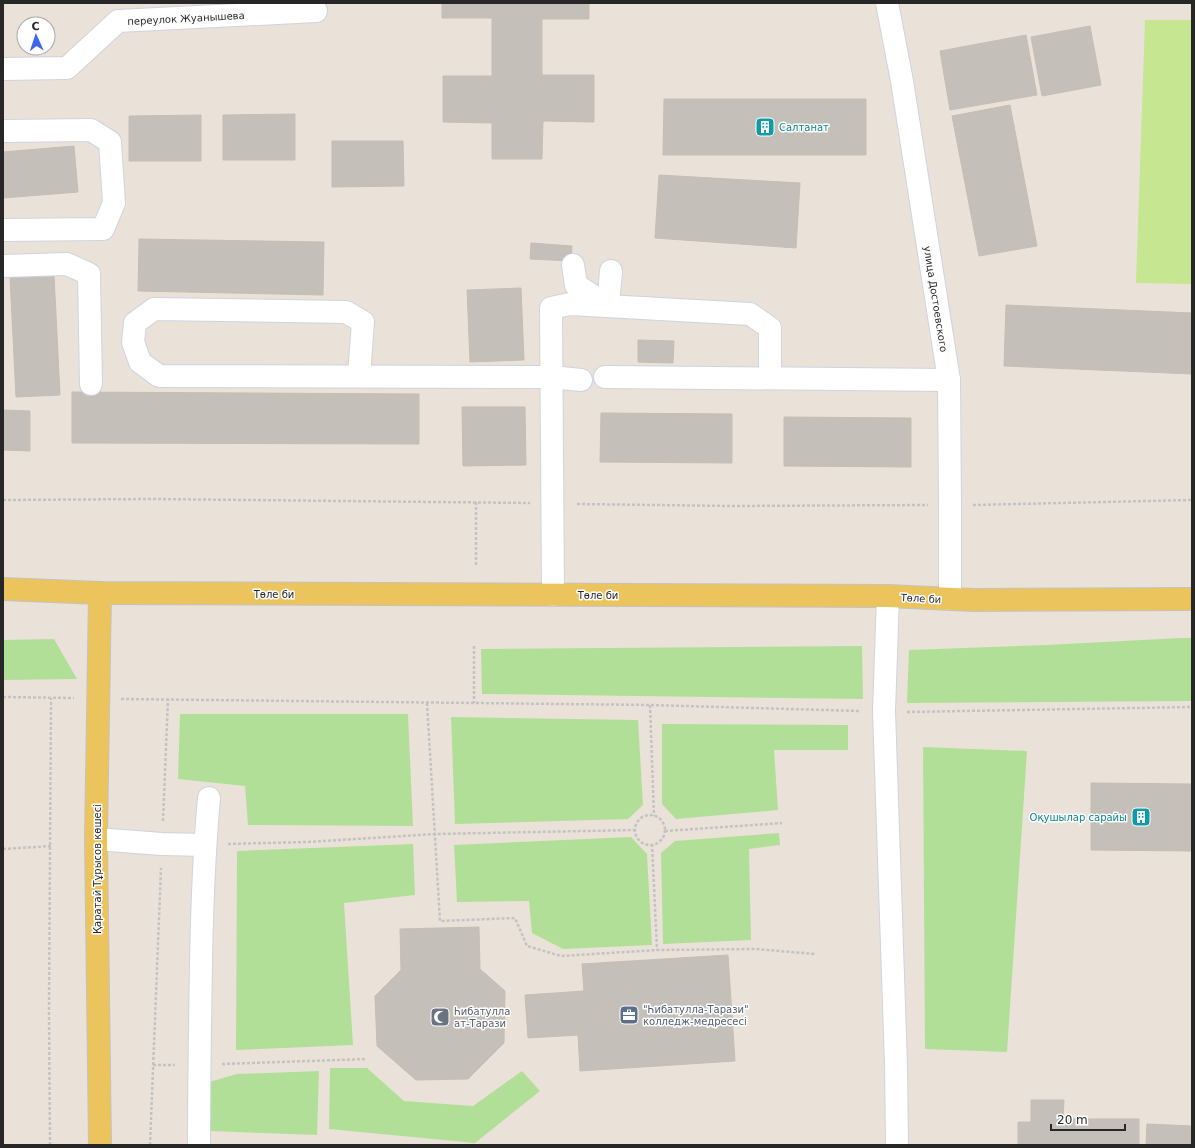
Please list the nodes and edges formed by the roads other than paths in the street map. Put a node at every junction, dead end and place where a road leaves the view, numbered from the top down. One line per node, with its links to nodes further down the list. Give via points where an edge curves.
1 (887, 3): 15 (street, улица Достоевского, via 902,81)
2 (316, 11): 3 (street, переулок Жуанышева, via 118,22 66,68)
3 (3, 69)
4 (3, 131): 5 (street, via 91,130 110,142 114,203 103,229)
5 (3, 230)
6 (573, 265): 9 (street, via 576,285)
7 (3, 266): 16 (street, via 67,264 89,274)
8 (611, 271): 9 (street)
9 (608, 306): 11 (street, via 570,304 551,308); 13 (street, via 750,314 770,328)
10 (359, 376): 10 (street, via 159,376 140,362 133,342 135,323 154,309 346,312 363,322); 11 (street)
11 (551, 377): 14 (street); 19 (street)
12 (605, 377): 13 (street)
13 (770, 378): 15 (street)
14 (581, 380)
15 (949, 380): 21 (street, улица Достоевского)
16 (91, 384)
17 (3, 589): 18 (main road, Төле би)
18 (100, 593): 19 (main road, Төле би); 24 (main road, Қаратай Тұрысов көшесі)
19 (553, 595): 20 (main road, Төле би)
20 (888, 596): 21 (main road, Төле би); 28 (street, via 884,711)
21 (950, 599): 22 (main road, Төле би)
22 (1192, 599)
23 (209, 798): 25 (street)
24 (96, 839): 25 (street); 26 (main road, Қаратай Тұрысов көшесі)
25 (205, 845): 27 (street)
26 (100, 1145)
27 (199, 1145)
28 (897, 1145)

